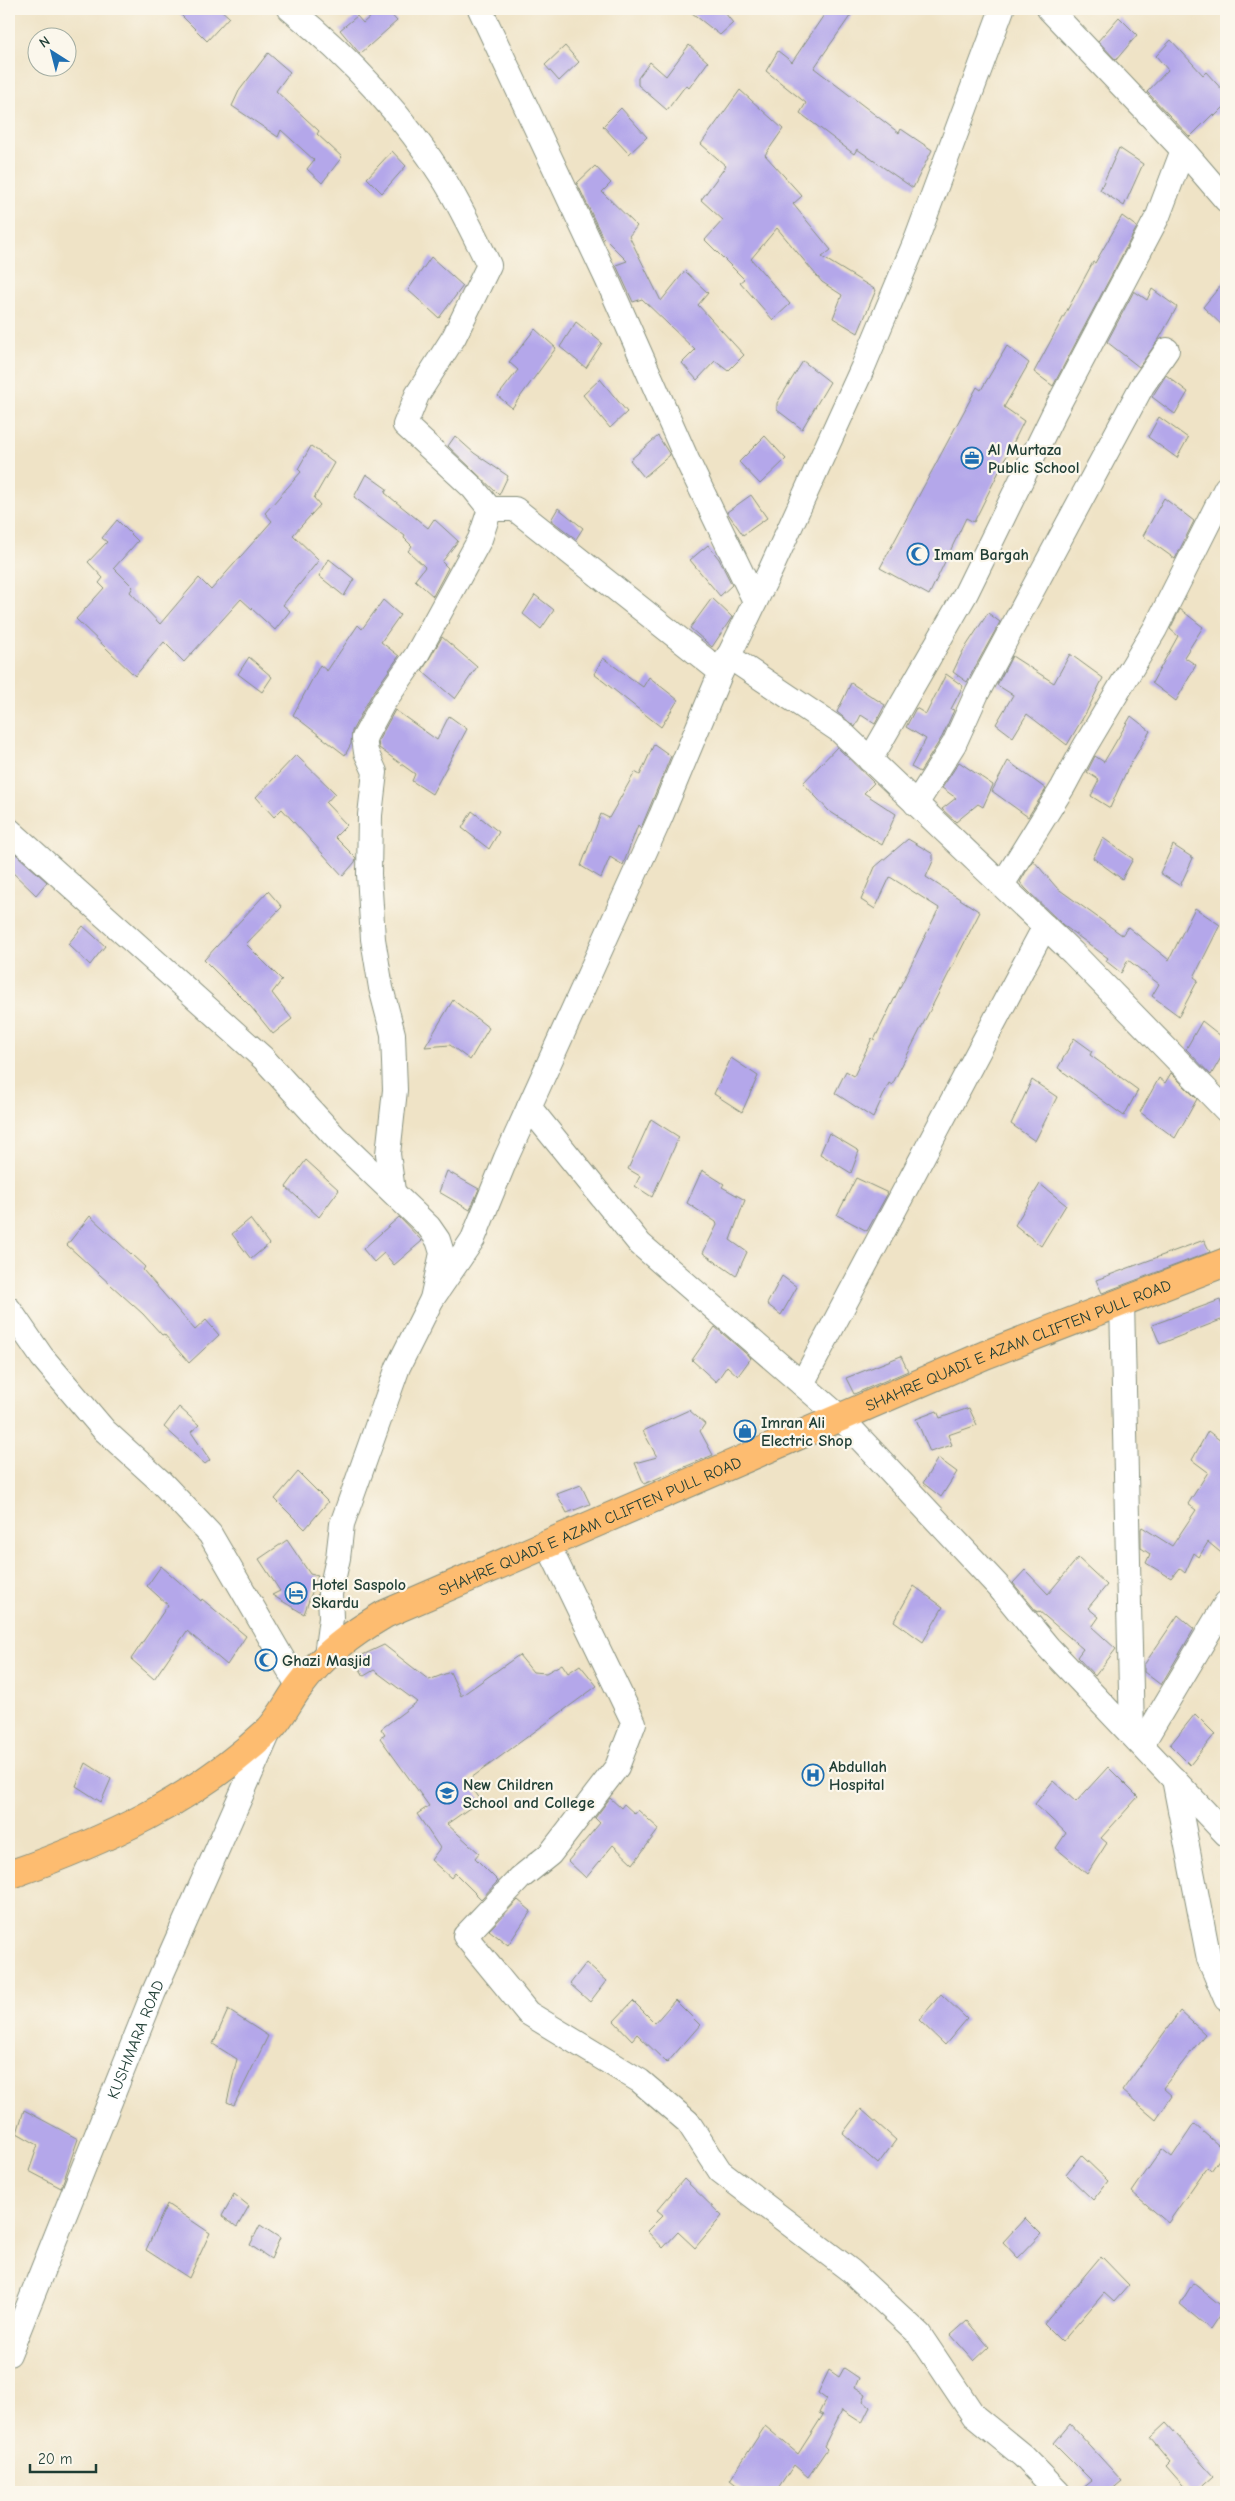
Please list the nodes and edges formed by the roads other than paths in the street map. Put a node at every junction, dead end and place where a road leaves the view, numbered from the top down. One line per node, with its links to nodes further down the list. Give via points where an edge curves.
1 (290, 9): 9 (street, via 324,37 400,120 444,180 489,265 454,337 417,395 405,425)
2 (480, 9): 10 (street)
3 (1002, 9): 10 (street, via 917,238)
4 (1049, 9): 5 (street)
5 (1183, 150): 6 (street); 12 (street, via 1158,216 1054,413 966,593)
6 (1226, 200)
7 (1168, 350): 13 (street, via 1142,386 954,744)
8 (1226, 488): 15 (street, via 1151,637)
9 (490, 509): 11 (street, via 515,509); 19 (street, via 480,540 416,656 364,738 366,752 376,772 370,815 369,874 374,939 381,988 393,1034 395,1090 388,1154)
10 (755, 601): 11 (street)
11 (724, 664): 12 (street, via 840,731); 17 (street, via 661,816)
12 (870, 760): 13 (street)
13 (916, 804): 15 (street)
14 (9, 830): 19 (street, via 263,1058 336,1138)
15 (1002, 885): 16 (street)
16 (1045, 926): 18 (street); 24 (street)
17 (529, 1107): 21 (street, via 474,1239); 24 (street, via 640,1244)
18 (1226, 1110)
19 (393, 1190): 21 (street, via 438,1240 442,1253)
20 (1226, 1262): 22 (highway, SHAHRE QUADI E AZAM CLIFTEN PULL ROAD)
21 (432, 1299): 28 (street, via 398,1367 342,1524 330,1594 331,1618)
22 (1122, 1302): 25 (highway, SHAHRE QUADI E AZAM CLIFTEN PULL ROAD, via 985,1355); 31 (street)
23 (9, 1309): 29 (street, via 42,1357 104,1430 160,1481 219,1547)
24 (802, 1384): 25 (street)
25 (840, 1417): 26 (highway, SHAHRE QUADI E AZAM CLIFTEN PULL ROAD); 31 (street, via 998,1586 1048,1647)
26 (547, 1543): 28 (highway, SHAHRE QUADI E AZAM CLIFTEN PULL ROAD, via 385,1614 353,1633); 37 (street, via 634,1723 618,1767 550,1854 520,1878 465,1936 528,2012 640,2081 688,2122 720,2171 851,2271 919,2334 974,2416 1023,2456)
27 (1226, 1603): 31 (street)
28 (326, 1655): 29 (highway, SHAHRE QUADI E AZAM CLIFTEN PULL ROAD)
29 (299, 1687): 30 (highway, SHAHRE QUADI E AZAM CLIFTEN PULL ROAD)
30 (270, 1729): 34 (highway, SHAHRE QUADI E AZAM CLIFTEN PULL ROAD, via 214,1776 175,1801 58,1858); 36 (street, KUSHMARA ROAD, via 153,1994)
31 (1137, 1739): 32 (street)
32 (1174, 1779): 33 (street); 35 (street, via 1210,1959)
33 (1226, 1834)
34 (9, 1875)
35 (1226, 1999)
36 (9, 2354)
37 (1058, 2492)

